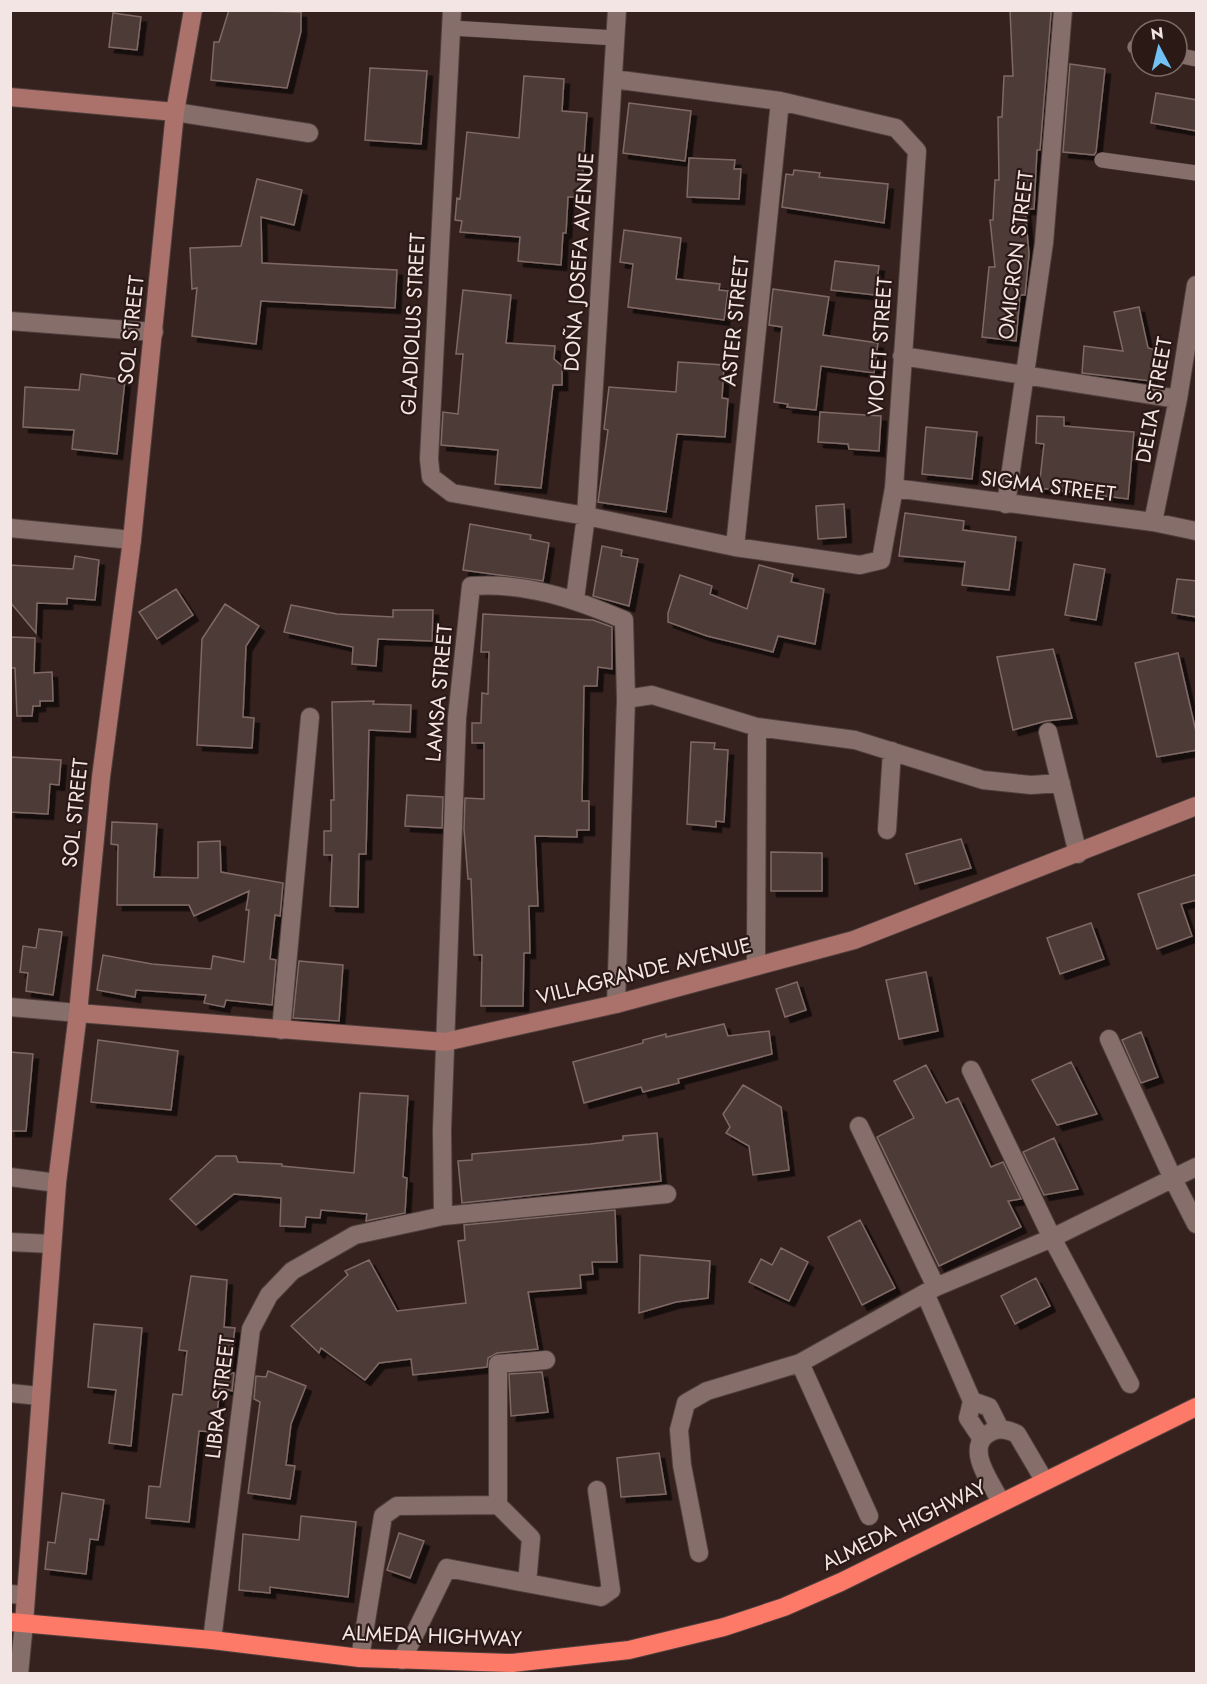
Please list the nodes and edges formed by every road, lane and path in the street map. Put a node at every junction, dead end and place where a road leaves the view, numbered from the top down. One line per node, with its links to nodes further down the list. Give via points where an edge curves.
1 (193, 10): 9 (street, SOL STREET)
2 (617, 10): 5 (street, DOÑA JOSEFA AVENUE)
3 (1063, 10): 17 (street, OMICRON STREET, via 1044,243)
4 (451, 19): 5 (lane); 21 (street, GLADIOLUS STREET, via 431,477 452,492)
5 (615, 38): 6 (street, DOÑA JOSEFA AVENUE)
6 (613, 80): 8 (street, VIOLET STREET); 21 (street, DOÑA JOSEFA AVENUE)
7 (10, 97): 9 (street)
8 (780, 100): 16 (street, VIOLET STREET, via 896,128 917,151); 26 (street, ASTER STREET)
9 (175, 112): 10 (street); 15 (street, SOL STREET)
10 (309, 133)
11 (1102, 160): 12 (lane)
12 (1197, 173)
13 (1197, 285): 18 (street, DELTA STREET)
14 (10, 321): 15 (street)
15 (154, 332): 25 (street, SOL STREET)
16 (902, 356): 17 (street); 19 (street, VIOLET STREET)
17 (1024, 375): 18 (street); 20 (street, OMICRON STREET)
18 (1178, 399): 22 (street, DELTA STREET)
19 (894, 488): 20 (street, SIGMA STREET); 26 (street, VIOLET STREET, via 881,561 860,565)
20 (1006, 504): 22 (street, SIGMA STREET)
21 (585, 516): 26 (street, VIOLET STREET); 27 (street, DOÑA JOSEFA AVENUE)
22 (1153, 522): 24 (street, SIGMA STREET)
23 (10, 528): 25 (street)
24 (1197, 531)
25 (132, 540): 40 (street, SOL STREET, via 101,777)
26 (735, 547)
27 (575, 599): 28 (street, LAMSA STREET, via 624,620); 43 (street, LAMSA STREET, via 498,584 471,586 457,718)
28 (626, 699): 30 (street, via 652,695); 38 (street)
29 (310, 717): 41 (street)
30 (757, 727): 32 (street, via 855,740); 37 (street)
31 (1048, 732): 33 (street)
32 (892, 751): 33 (street, via 983,780 1031,785); 35 (street)
33 (1062, 783): 36 (street)
34 (1197, 806): 36 (street, VILLAGRANDE AVENUE)
35 (887, 830)
36 (1078, 854): 37 (street, VILLAGRANDE AVENUE, via 863,937)
37 (756, 966): 38 (street, VILLAGRANDE AVENUE)
38 (616, 1004): 43 (street, VILLAGRANDE AVENUE)
39 (10, 1007): 40 (street)
40 (78, 1013): 41 (street, VILLAGRANDE AVENUE); 49 (street, SOL STREET)
41 (281, 1030): 43 (street, VILLAGRANDE AVENUE)
42 (1109, 1039): 48 (street)
43 (445, 1042): 51 (street)
44 (971, 1070): 53 (street)
45 (859, 1126): 56 (street)
46 (1197, 1167): 48 (street)
47 (10, 1177): 49 (street)
48 (1173, 1179): 52 (street); 53 (street)
49 (57, 1183): 55 (street, SOL STREET)
50 (668, 1194): 51 (street, LIBRA STREET)
51 (443, 1216): 75 (street, LIBRA STREET, via 355,1235 292,1272 269,1295 251,1329)
52 (1197, 1224)
53 (1052, 1238): 56 (street); 59 (street)
54 (10, 1242): 55 (street)
55 (52, 1244): 61 (street, SOL STREET)
56 (930, 1290): 58 (street); 62 (street)
57 (546, 1360): 69 (street, via 498,1364)
58 (800, 1363): 70 (street); 71 (street, via 707,1390 686,1403 679,1430 682,1465)
59 (1130, 1384)
60 (10, 1393): 61 (street)
61 (39, 1396): 73 (street, SOL STREET)
62 (972, 1401): 64 (street, via 989,1407); 65 (street, via 968,1418)
63 (1197, 1407): 66 (highway, ALMEDA HIGHWAY)
64 (1000, 1429): 65 (street); 66 (street, via 1022,1439)
65 (982, 1440): 68 (street, via 978,1448 980,1462)
66 (1044, 1480): 68 (highway, ALMEDA HIGHWAY)
67 (597, 1490): 72 (street, via 611,1590 601,1597)
68 (1001, 1502): 77 (highway, ALMEDA HIGHWAY, via 841,1582 724,1627 628,1650 512,1664)
69 (498, 1505): 72 (street, via 531,1538); 76 (street, via 397,1506 383,1516)
70 (869, 1516)
71 (699, 1553)
72 (527, 1583): 77 (street, via 447,1568)
73 (18, 1595): 74 (street, SOL STREET)
74 (17, 1622): 75 (highway, ALMEDA HIGHWAY); 78 (street)
75 (212, 1640): 76 (highway, ALMEDA HIGHWAY)
76 (360, 1658): 77 (highway, ALMEDA HIGHWAY)
77 (402, 1660)
78 (19, 1674)

